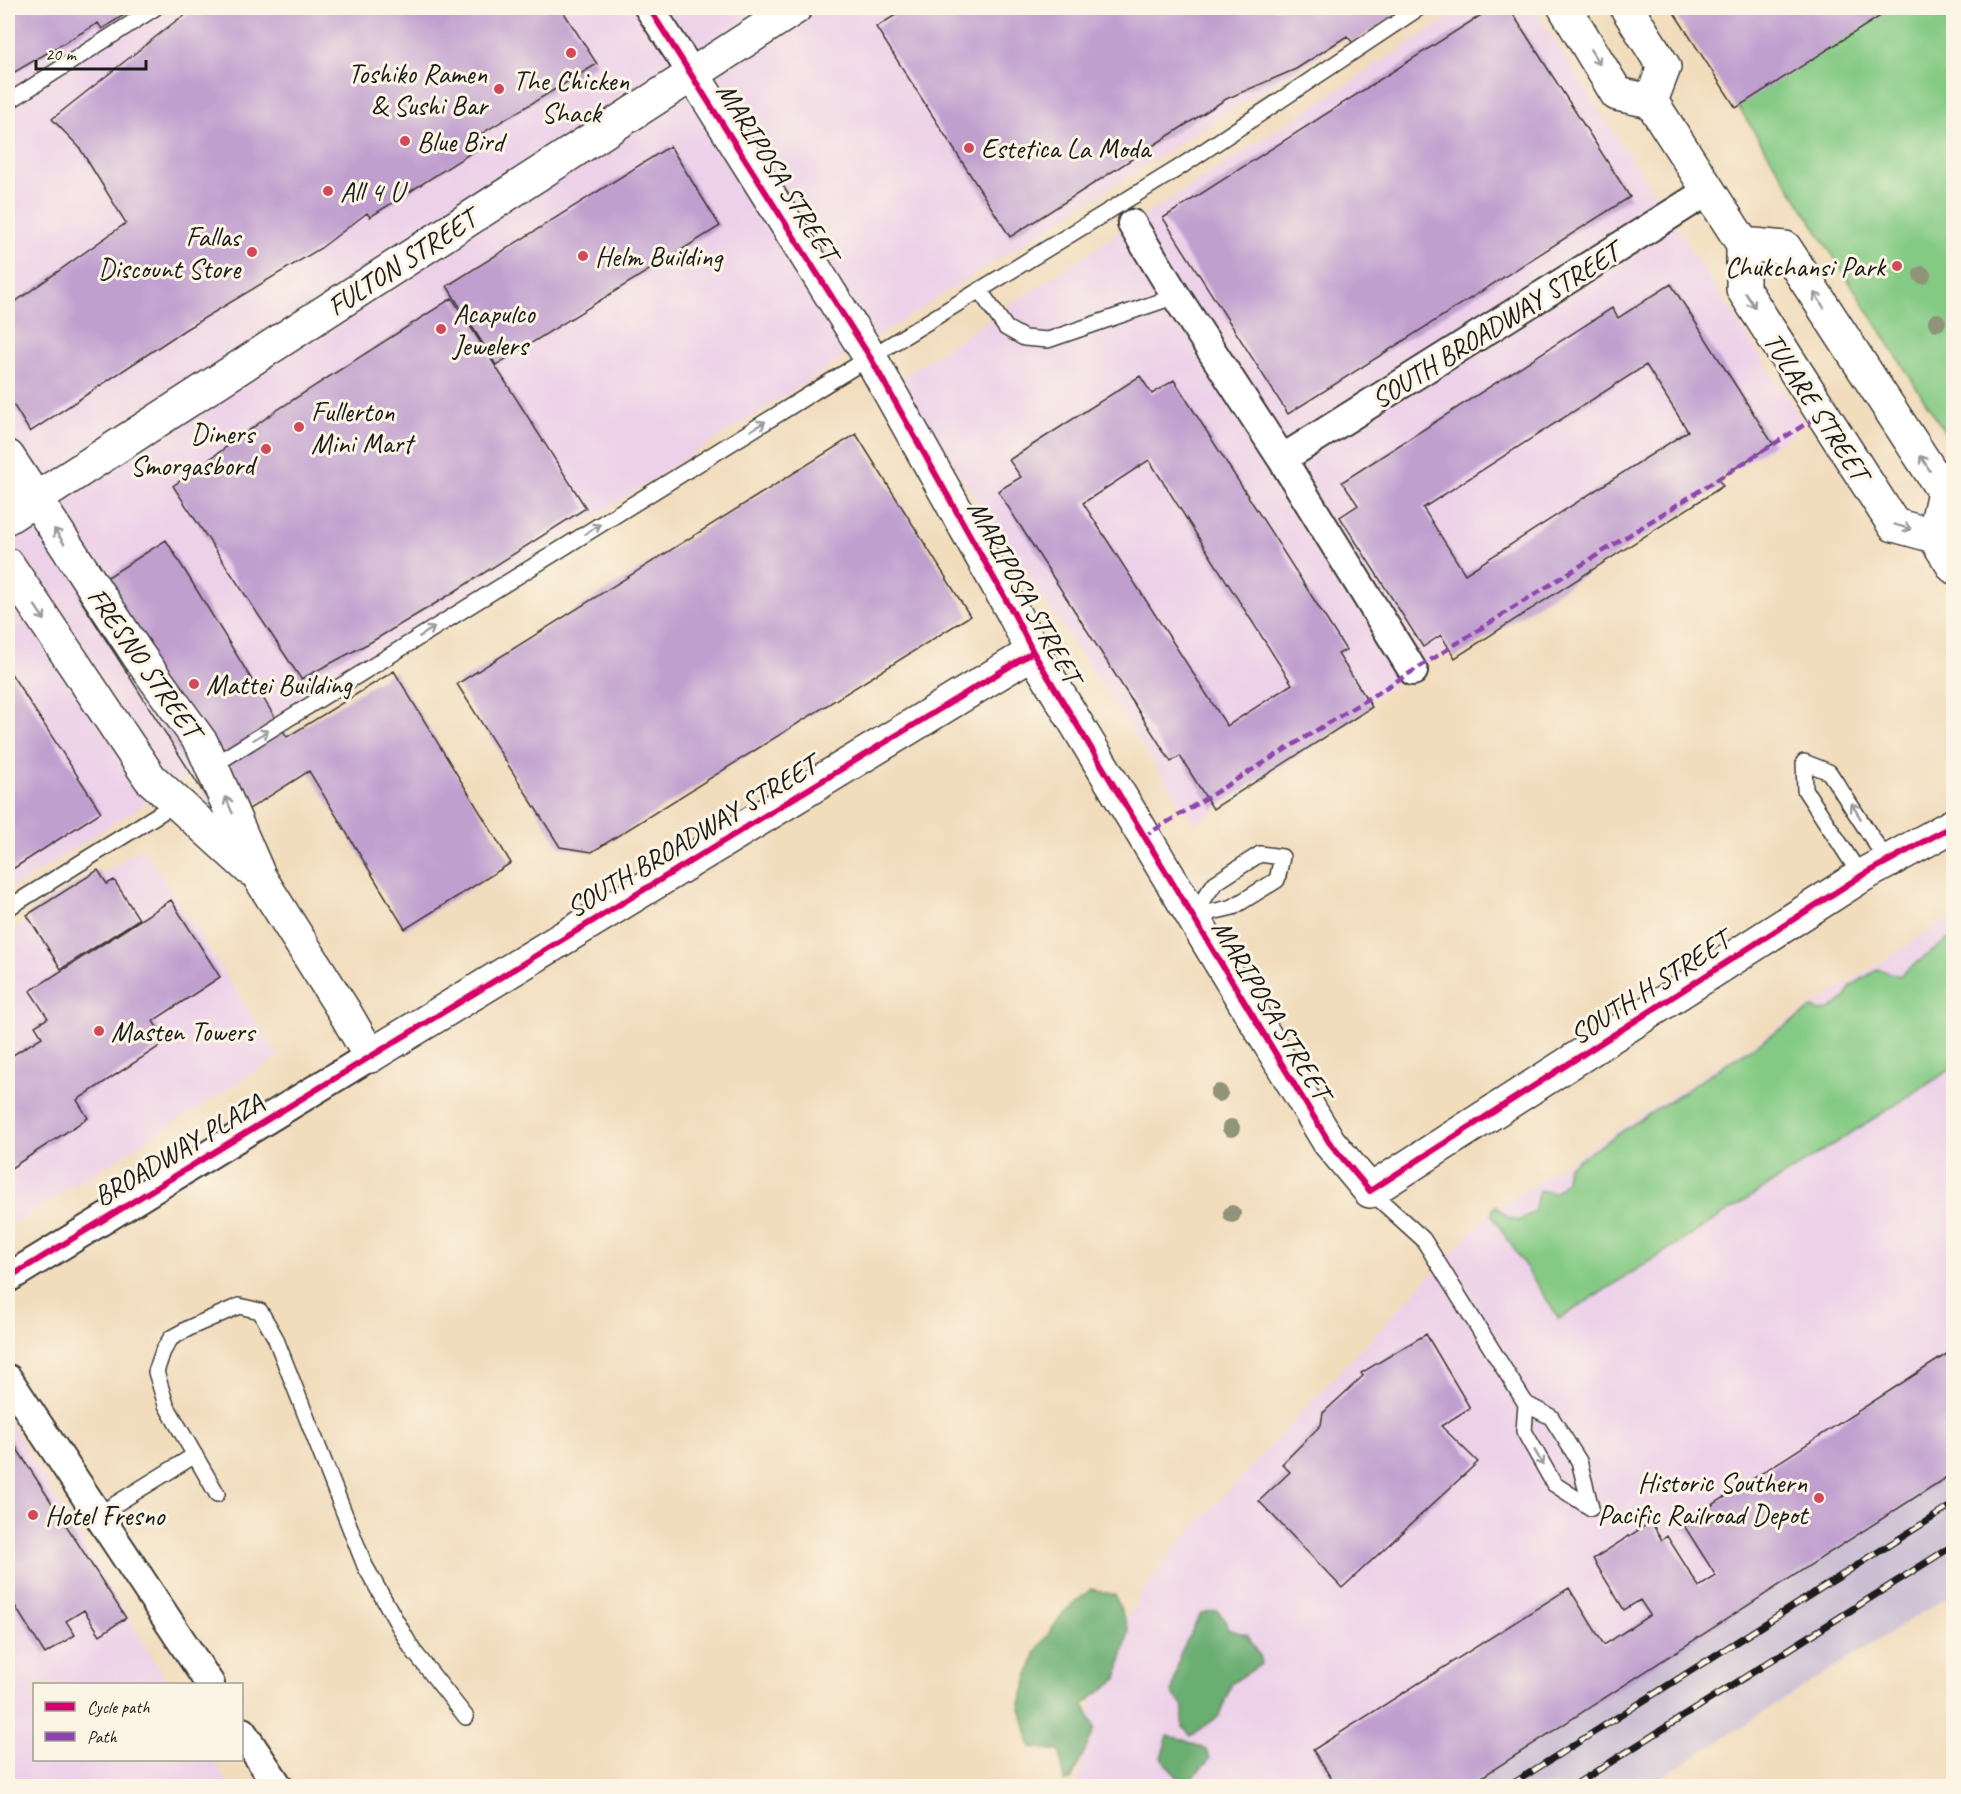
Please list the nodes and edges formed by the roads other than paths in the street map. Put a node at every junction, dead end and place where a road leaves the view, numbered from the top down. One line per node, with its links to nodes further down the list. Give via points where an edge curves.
1 (155, 8): 9 (lane)
2 (649, 8): 7 (street, MARIPOSA STREET)
3 (795, 8): 7 (street, FULTON STREET)
4 (1419, 8): 13 (lane, via 1177,169)
5 (1564, 8): 8 (street, one-way to 8, via 1617,94)
6 (1627, 8): 8 (street, via 1664,67)
7 (692, 73): 15 (street, MARIPOSA STREET); 18 (street, FULTON STREET)
8 (1651, 100): 10 (street)
9 (8, 102)
10 (1708, 191): 12 (street); 17 (street, SOUTH BROADWAY STREET)
11 (1132, 224): 14 (street)
12 (1743, 244): 20 (street, TULARE STREET, one-way to 20, via 1743,289 1894,525); 20 (street, TULARE STREET, one-way to 12, via 1944,492 1785,248)
13 (980, 291): 14 (lane, via 1006,328 1024,338 1048,340); 15 (lane)
14 (1176, 296): 17 (street)
15 (870, 357): 23 (street, MARIPOSA STREET); 25 (lane, one-way to 15)
16 (8, 457): 18 (street, FRESNO STREET)
17 (1282, 459): 24 (street)
18 (34, 500): 19 (street, FULTON STREET); 25 (street, FRESNO STREET, one-way to 18, via 202,744)
19 (8, 517)
20 (1934, 536): 22 (street)
21 (8, 565): 26 (street, FRESNO STREET, one-way to 26, via 150,778)
22 (1953, 567)
23 (1033, 652): 31 (street, MARIPOSA STREET); 32 (street, SOUTH BROADWAY STREET)
24 (1413, 671)
25 (212, 766): 29 (street, FRESNO STREET, one-way to 25)
26 (178, 802): 29 (street, FRESNO STREET); 30 (lane)
27 (1953, 825): 28 (street, SOUTH H STREET)
28 (1874, 868): 28 (lane, one-way to 28, via 1829,771 1804,762 1805,790); 33 (street, SOUTH H STREET)
29 (260, 878): 32 (street, FRESNO STREET)
30 (8, 908)
31 (1191, 917): 31 (lane, via 1233,908 1277,879 1282,857 1260,854 1215,883); 33 (street, MARIPOSA STREET, via 1329,1142)
32 (370, 1056): 34 (street, BROADWAY PLAZA)
33 (1370, 1191): 36 (lane, via 1423,1239)
34 (8, 1278)
35 (8, 1379): 39 (street)
36 (1526, 1404): 36 (lane, one-way to 36, via 1524,1431 1554,1484 1591,1508 1579,1461 1551,1417)
37 (195, 1455): 38 (lane); 39 (lane); 41 (lane, via 166,1406 156,1372 163,1351 171,1338 239,1306 260,1311 275,1337 365,1566 412,1649)
38 (217, 1494)
39 (98, 1515): 40 (street)
40 (209, 1683)
41 (466, 1717)
42 (243, 1734): 43 (street)
43 (278, 1786)

